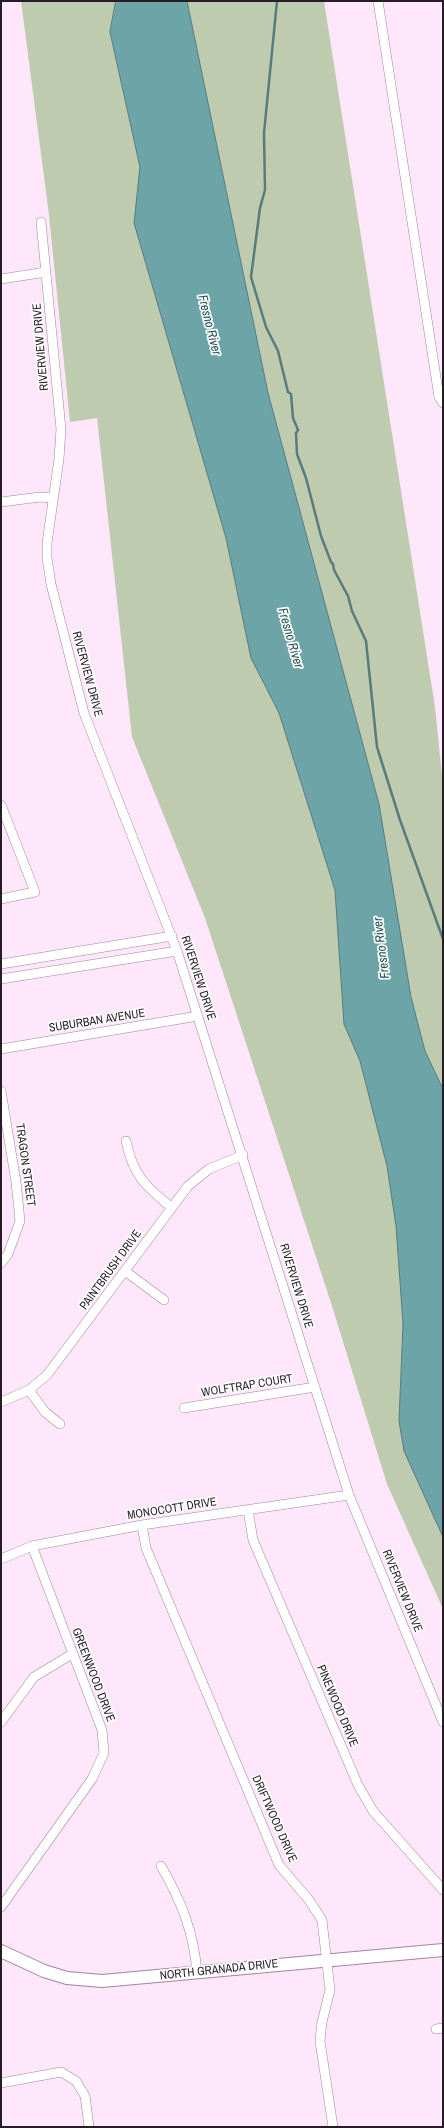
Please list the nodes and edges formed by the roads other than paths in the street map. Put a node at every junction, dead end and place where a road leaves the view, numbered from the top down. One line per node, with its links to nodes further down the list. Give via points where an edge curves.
1 (378, 1): 5 (street, via 439,397)
2 (41, 222): 3 (street, RIVERVIEW DRIVE)
3 (46, 272): 4 (street); 6 (street, RIVERVIEW DRIVE, via 61,429)
4 (1, 279)
5 (443, 403)
6 (52, 498): 7 (street, via 36,497); 10 (street, RIVERVIEW DRIVE, via 47,543 48,571 84,712)
7 (1, 502)
8 (1, 805): 9 (street, via 35,892)
9 (1, 898)
10 (172, 936): 11 (street, RIVERVIEW DRIVE); 12 (street)
11 (177, 951): 13 (street); 14 (street, RIVERVIEW DRIVE)
12 (1, 964)
13 (1, 979)
14 (198, 1016): 15 (street, SUBURBAN AVENUE); 18 (street, RIVERVIEW DRIVE)
15 (1, 1049)
16 (1, 1091): 20 (street, TRAGON STREET, via 20,1221 8,1254)
17 (126, 1141): 19 (street, via 133,1168 139,1178)
18 (242, 1155): 19 (street, PAINTBRUSH DRIVE, via 203,1173 188,1186); 23 (street, RIVERVIEW DRIVE)
19 (171, 1208): 21 (street, PAINTBRUSH DRIVE)
20 (1, 1263)
21 (125, 1271): 22 (street); 24 (street, PAINTBRUSH DRIVE, via 47,1375)
22 (164, 1300)
23 (315, 1387): 26 (street, WOLFTRAP COURT); 28 (street, RIVERVIEW DRIVE)
24 (29, 1390): 25 (street, PAINTBRUSH DRIVE); 27 (street, via 45,1412)
25 (1, 1402)
26 (184, 1408)
27 (60, 1424)
28 (349, 1495): 29 (street, MONOCOTT DRIVE); 35 (street, RIVERVIEW DRIVE)
29 (248, 1510): 30 (street, MONOCOTT DRIVE); 37 (street, PINEWOOD DRIVE, via 253,1540 358,1785 373,1811)
30 (142, 1525): 31 (street, MONOCOTT DRIVE); 41 (street, DRIFTWOOD DRIVE, via 146,1548 280,1865 322,1920)
31 (32, 1546): 32 (street, MONOCOTT DRIVE); 33 (street, GREENWOOD DRIVE)
32 (1, 1559)
33 (72, 1654): 34 (street, via 34,1677); 38 (street, GREENWOOD DRIVE, via 102,1730 104,1753 92,1779)
34 (1, 1722)
35 (443, 1722)
36 (161, 1866): 42 (street, via 188,1921 196,1950)
37 (443, 1890)
38 (1, 1907)
39 (443, 1950): 41 (street, NORTH GRANADA DRIVE)
40 (1, 1951): 42 (street, NORTH GRANADA DRIVE, via 44,1971 67,1978 102,1981)
41 (327, 1960): 42 (street, NORTH GRANADA DRIVE); 45 (street, DRIFTWOOD DRIVE, via 330,1990 320,2042)
42 (197, 1973)
43 (1, 2083): 44 (street, via 61,2072 76,2081 85,2096)
44 (89, 2127)
45 (334, 2127)

